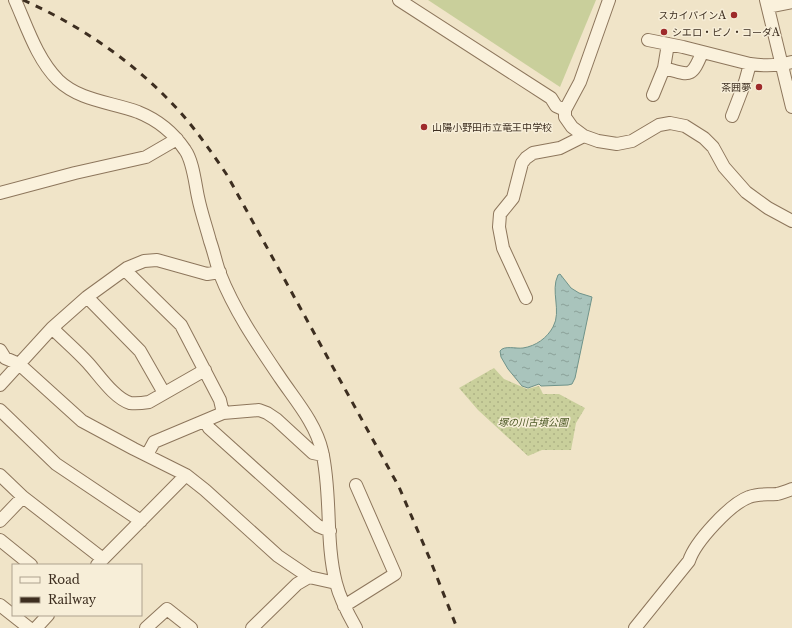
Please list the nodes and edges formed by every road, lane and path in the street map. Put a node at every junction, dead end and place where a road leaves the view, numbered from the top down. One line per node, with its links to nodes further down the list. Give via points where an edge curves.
1 (15, 0): 17 (street, via 32,40 58,80 88,98 138,112 163,125)
2 (399, 0): 14 (street, via 551,98 556,106)
3 (609, 0): 14 (street, via 580,82)
4 (792, 2): 5 (street)
5 (767, 4): 9 (street)
6 (648, 40): 7 (street)
7 (668, 44): 8 (street); 11 (street)
8 (702, 52): 10 (street); 11 (street, via 691,73)
9 (787, 63): 10 (street); 13 (street)
10 (750, 64): 15 (street)
11 (664, 68): 12 (street)
12 (654, 95)
13 (792, 107)
14 (564, 110): 16 (street, via 565,117 572,127)
15 (732, 116)
16 (584, 136): 19 (street, via 617,144 632,141 660,125 670,123 685,126 713,147 724,167 746,192); 23 (street, via 560,148 533,153 526,158 522,162 513,198 500,214 499,227 504,248)
17 (177, 139): 18 (street, via 146,157); 21 (street, via 187,152 204,223)
18 (0, 193)
19 (792, 221)
20 (125, 270): 21 (street, via 144,261 157,260 208,274); 22 (street); 27 (street, via 181,325)
21 (220, 272): 34 (street, via 252,338 311,426)
22 (86, 297): 24 (street); 29 (street, via 140,351)
23 (526, 298)
24 (52, 328): 26 (street); 29 (street, via 110,388 129,403 149,402)
25 (0, 350): 26 (street, via 5,358)
26 (19, 364): 28 (street); 33 (street, via 82,421)
27 (205, 370): 29 (street); 31 (street, via 220,400)
28 (0, 385)
29 (164, 393)
30 (0, 410): 41 (street, via 56,464)
31 (223, 413): 32 (street); 34 (street, via 259,410 267,413 313,453)
32 (205, 420): 33 (street, via 154,442); 42 (street, via 209,428 312,521)
33 (147, 455): 36 (street)
34 (323, 455): 42 (street)
35 (0, 475): 39 (street)
36 (186, 475): 41 (street); 46 (street, via 278,556)
37 (356, 485): 49 (street, via 395,574)
38 (792, 490): 59 (street, via 778,494 759,494 736,504 707,533 689,561)
39 (22, 497): 40 (street); 44 (street)
40 (0, 521)
41 (141, 521): 44 (street)
42 (330, 531): 47 (street)
43 (0, 540): 45 (street)
44 (100, 562)
45 (30, 564)
46 (309, 577): 47 (street); 57 (street, via 297,584)
47 (336, 583): 49 (street)
48 (0, 604): 50 (street)
49 (344, 606): 58 (street)
50 (12, 614)
51 (14, 616): 53 (street)
52 (47, 616): 54 (street)
53 (29, 628)
54 (36, 628)
55 (146, 628): 56 (street, via 167,609)
56 (191, 628)
57 (252, 628)
58 (356, 628)
59 (635, 628)

